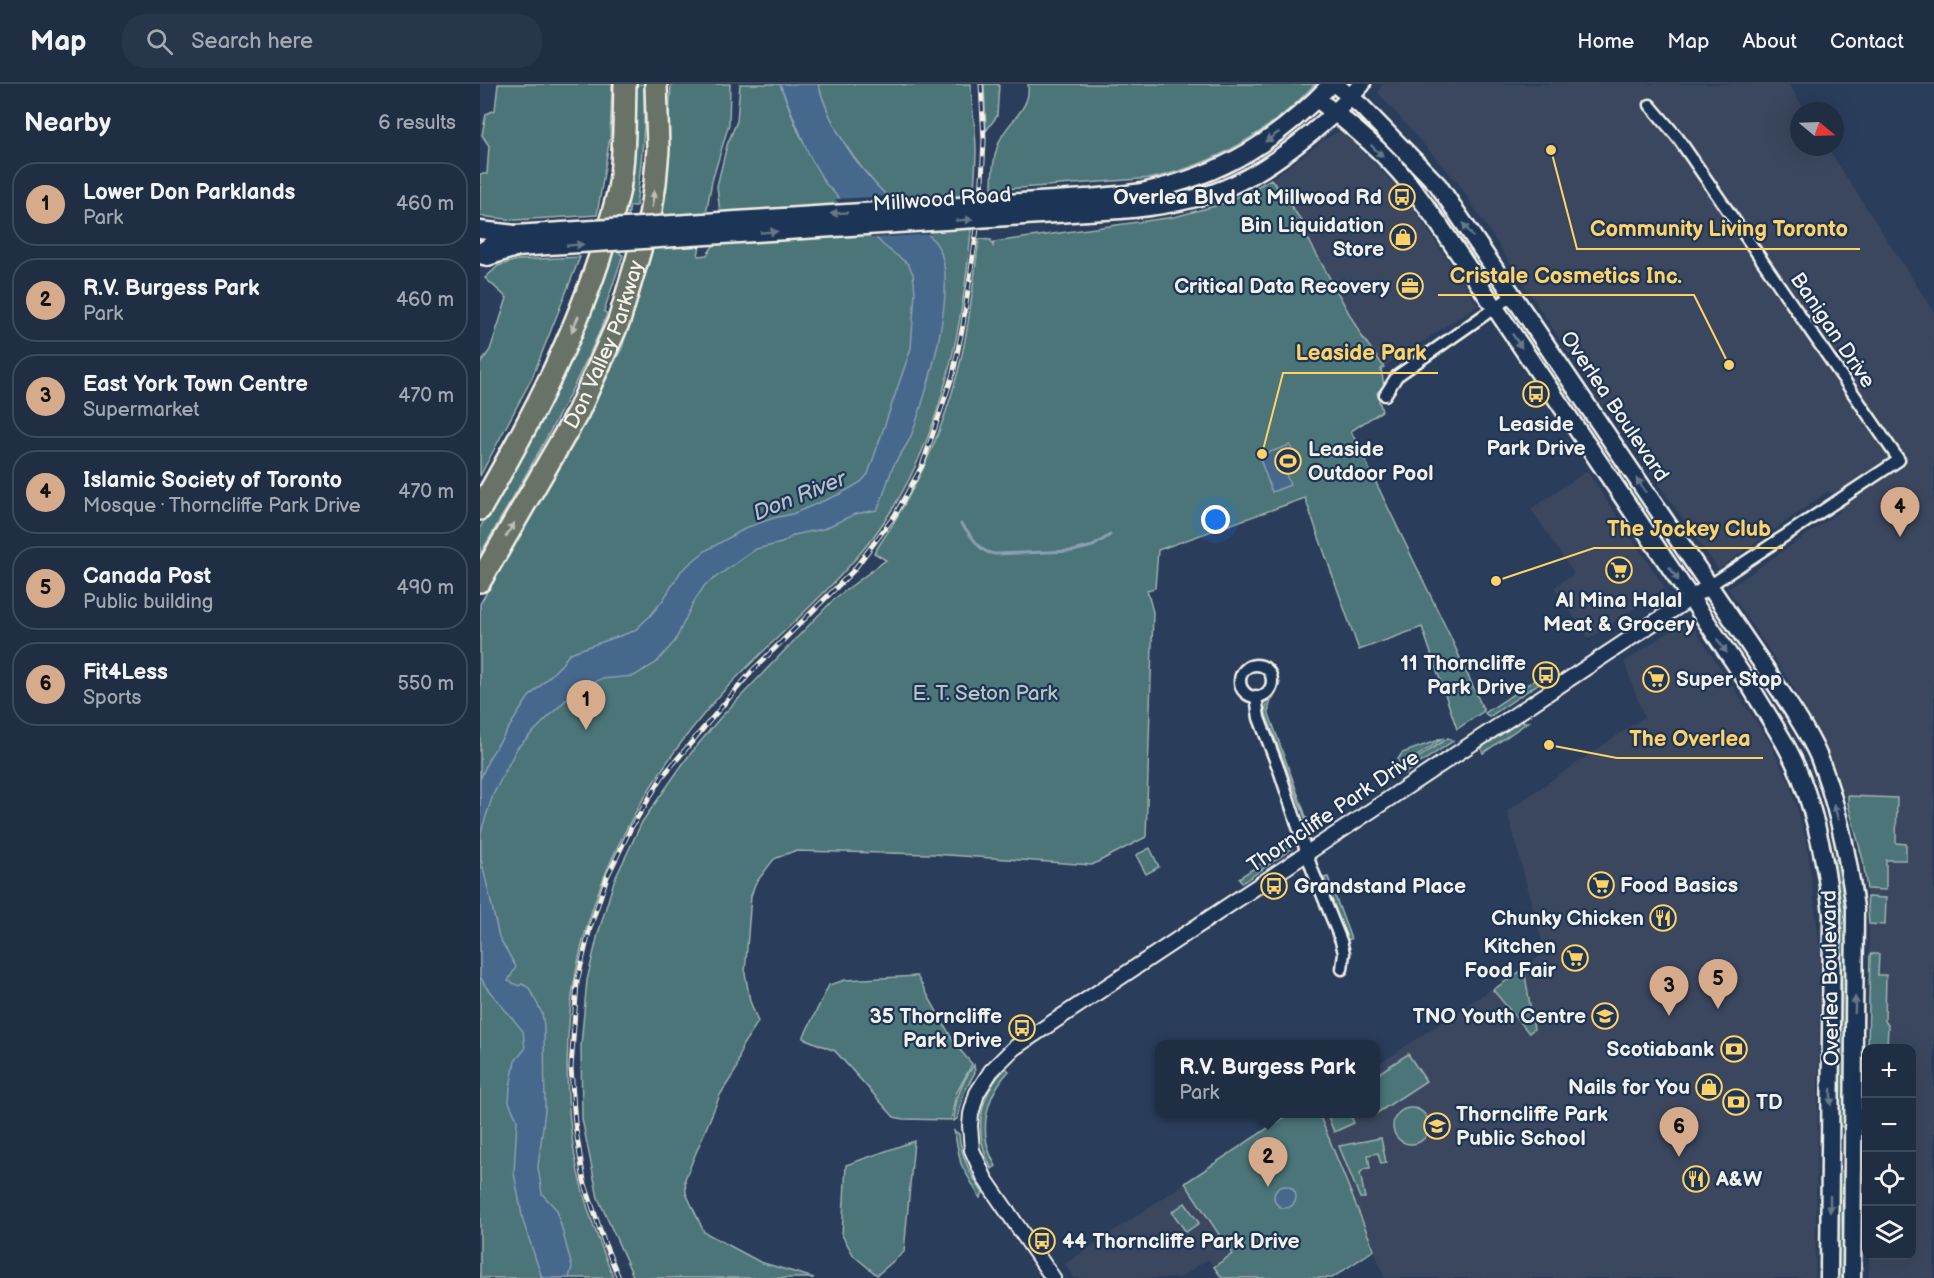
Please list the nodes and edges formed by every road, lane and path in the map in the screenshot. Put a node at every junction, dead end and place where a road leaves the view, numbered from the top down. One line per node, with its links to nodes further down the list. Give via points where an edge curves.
1 (625, 84): 17 (highway, Don Valley Parkway, one-way to 17, via 619,186 582,309 508,461)
2 (656, 84): 18 (highway, Don Valley Parkway, one-way to 2, via 578,412 619,321 650,216 657,149)
3 (1333, 84): 5 (main road, Overlea Boulevard); 6 (main road, Millwood Road)
4 (1362, 84): 5 (main road, Millwood Road)
5 (1350, 97): 8 (main road, Millwood Road); 13 (main road, Overlea Boulevard, one-way to 5, via 1438,185)
6 (1317, 99): 8 (main road, Overlea Boulevard); 9 (main road, Millwood Road, one-way to 9, via 1246,155 1205,174)
7 (1650, 105): 16 (street, Banigan Drive, via 1678,138)
8 (1334, 112): 9 (main road, Millwood Road, via 1302,141 1252,174 1208,195 1149,208); 14 (main road, Overlea Boulevard, one-way to 14, via 1407,181)
9 (1087, 205): 11 (main road, Millwood Road, bridge)
10 (480, 230): 11 (main road)
11 (516, 241): 12 (main road, Millwood Road)
12 (482, 257)
13 (1513, 295): 14 (street); 19 (main road, Overlea Boulevard, one-way to 13)
14 (1494, 307): 15 (street, via 1397,376); 20 (main road, Overlea Boulevard, one-way to 20)
15 (1385, 395)
16 (1899, 460): 19 (street, Thorncliffe Park Drive)
17 (480, 509)
18 (480, 581)
19 (1709, 586): 20 (street, Thorncliffe Park Drive); 26 (main road, Overlea Boulevard, one-way to 19, via 1856,929 1847,851 1817,755 1782,694)
20 (1689, 598): 22 (street, Thorncliffe Park Drive); 25 (main road, Overlea Boulevard, one-way to 25, via 1784,741 1801,777 1824,854 1832,913)
21 (1256, 696): 22 (street)
22 (1306, 852): 23 (street, via 1341,941); 24 (street, Thorncliffe Park Drive, via 1014,1048 991,1071 977,1093 971,1114 972,1150 985,1179)
23 (1342, 969)
24 (1053, 1278)
25 (1829, 1278)
26 (1852, 1278)

